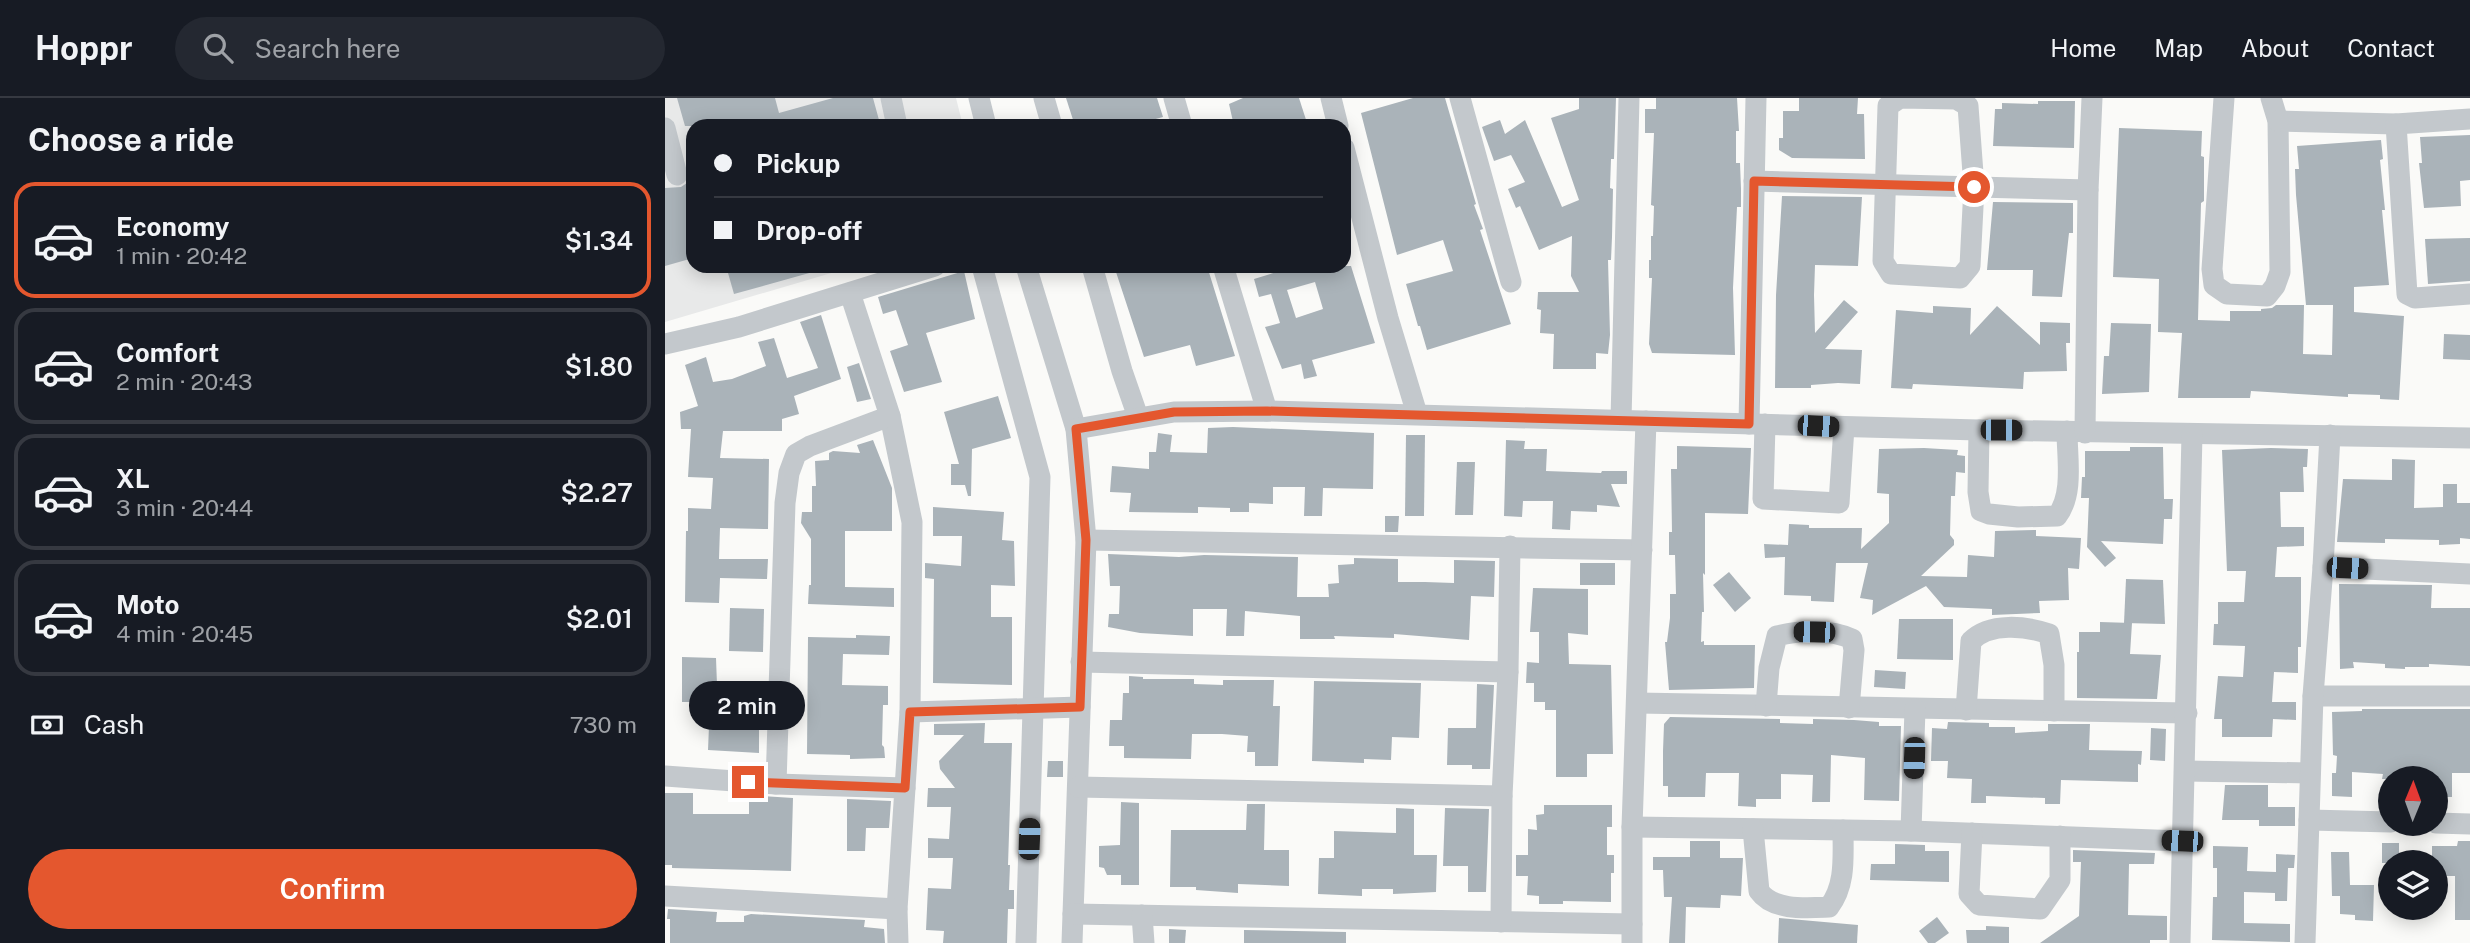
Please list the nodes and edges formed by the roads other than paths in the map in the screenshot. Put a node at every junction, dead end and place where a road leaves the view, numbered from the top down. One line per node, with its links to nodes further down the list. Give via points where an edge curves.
1 (891, 98): 12 (street)
2 (979, 98): 13 (street)
3 (1044, 98): 14 (street)
4 (1174, 98): 15 (street)
5 (1331, 98): 16 (street)
6 (1460, 98): 33 (street)
7 (1629, 98): 41 (street)
8 (1756, 98): 23 (street)
9 (2092, 98): 26 (street)
10 (2224, 98): 18 (street, via 2213,269 2214,285 2227,295 2267,296 2280,272)
11 (2271, 98): 18 (street)
12 (896, 119)
13 (984, 119)
14 (1050, 119)
15 (1180, 119)
16 (1336, 119)
17 (2470, 119): 19 (street)
18 (2278, 121): 19 (street)
19 (2396, 124): 35 (street, via 2407,294 2415,298)
20 (665, 128): 21 (street)
21 (678, 175)
22 (1351, 175): 38 (street)
23 (1754, 181): 24 (street); 43 (street)
24 (1884, 186): 25 (street); 25 (street, via 1888,106 1900,98 1956,99 1968,106); 25 (street, via 1883,261 1891,274 1959,278 1970,266)
25 (1974, 187): 26 (street)
26 (2088, 190): 47 (street)
27 (862, 273): 34 (street)
28 (913, 273): 34 (street)
29 (984, 273): 63 (street, via 1040,477)
30 (1028, 273): 45 (street)
31 (1094, 273): 40 (street)
32 (1225, 273): 37 (street)
33 (1511, 282)
34 (860, 290): 36 (street); 39 (street)
35 (2470, 294)
36 (665, 344)
37 (1267, 411): 38 (street); 40 (street)
38 (1417, 415): 41 (street)
39 (890, 416): 68 (street, via 912,522); 73 (street, via 810,446 796,454 789,473)
40 (1138, 417): 45 (street)
41 (1621, 420): 42 (street)
42 (1646, 421): 43 (street); 53 (street)
43 (1757, 424): 44 (street); 44 (street, via 1763,499 1787,502 1839,503)
44 (1844, 427): 46 (street)
45 (1076, 429): 51 (street)
46 (1979, 430): 47 (street); 47 (street, via 1981,511 2042,518 2057,516 2064,507)
47 (2076, 431): 48 (street)
48 (2192, 434): 49 (street); 69 (street)
49 (2330, 435): 50 (street); 54 (street)
50 (2470, 438)
51 (1086, 540): 52 (street); 56 (street)
52 (1510, 546): 53 (street); 57 (street)
53 (1642, 550): 60 (street)
54 (2323, 567): 55 (street); 58 (street)
55 (2470, 574)
56 (1081, 662): 57 (street); 62 (street)
57 (1508, 672): 76 (street)
58 (2313, 696): 59 (street); 71 (street)
59 (2470, 696)
60 (1637, 703): 61 (street); 81 (street)
61 (1766, 706): 64 (street); 64 (street, via 1777,636 1814,632 1851,639)
62 (1080, 707): 63 (street); 74 (street)
63 (1033, 708): 68 (street); 95 (street)
64 (1849, 708): 65 (street)
65 (1915, 709): 66 (street); 84 (street)
66 (1966, 710): 67 (street); 67 (street, via 1971,641 1978,634 2000,628 2049,634)
67 (2054, 711): 69 (street)
68 (910, 712): 75 (street)
69 (2187, 713): 70 (street)
70 (2185, 771): 71 (street); 87 (street)
71 (2310, 773): 77 (street)
72 (665, 776): 73 (street)
73 (776, 784): 75 (street)
74 (1078, 787): 76 (street); 90 (street)
75 (905, 788): 89 (street)
76 (1502, 796): 92 (street)
77 (2309, 820): 78 (street); 99 (street)
78 (2378, 822)
79 (2448, 823): 80 (street)
80 (2470, 824)
81 (1632, 827): 82 (street); 93 (street)
82 (1753, 829): 83 (street); 83 (street, via 1759,891 1765,899 1781,905 1812,908 1829,907 1838,895)
83 (1843, 830): 84 (street)
84 (1911, 831): 85 (street)
85 (1972, 833): 86 (street); 86 (street, via 1969,894 1979,905 2040,909 2060,880)
86 (2060, 836): 87 (street)
87 (2182, 841): 98 (street)
88 (665, 897): 89 (street)
89 (897, 909): 94 (street)
90 (1073, 915): 91 (street); 96 (street)
91 (1142, 915): 92 (street); 97 (street)
92 (1501, 922): 93 (street)
93 (1632, 934)
94 (898, 943)
95 (1027, 943)
96 (1072, 943)
97 (1144, 943)
98 (2180, 943)
99 (2305, 943)

